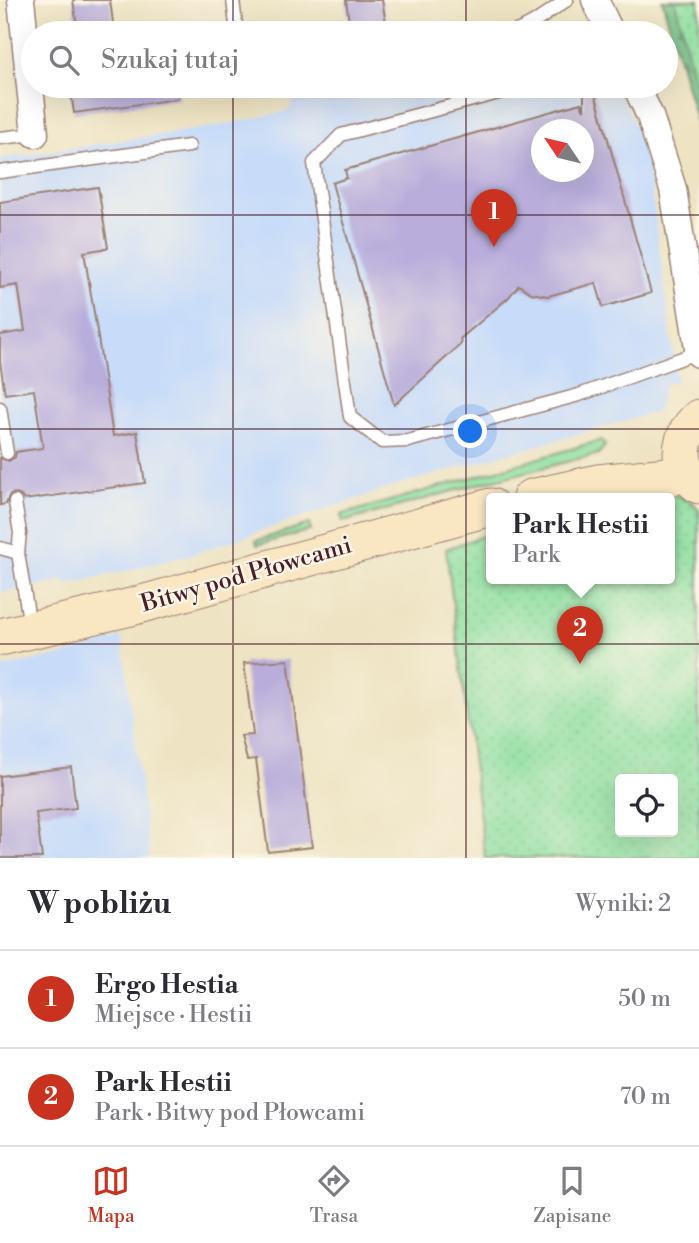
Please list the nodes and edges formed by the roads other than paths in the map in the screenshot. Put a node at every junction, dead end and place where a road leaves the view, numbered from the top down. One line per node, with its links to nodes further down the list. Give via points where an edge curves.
1 (21, 0): 5 (street)
2 (233, 0): 6 (lane)
3 (567, 0): 7 (lane)
4 (595, 0): 8 (street)
5 (23, 21)
6 (236, 21)
7 (539, 21)
8 (605, 21)
9 (31, 98): 12 (street)
10 (480, 98): 16 (lane, via 341,135 314,163 350,417 382,442 408,441 579,395)
11 (642, 98): 16 (street, via 673,188)
12 (35, 134): 13 (lane)
13 (0, 138)
14 (189, 146): 15 (lane)
15 (0, 172)
16 (699, 353)
17 (0, 408): 18 (lane)
18 (7, 453)
19 (692, 456): 20 (street)
20 (553, 493)
21 (15, 502): 24 (lane)
22 (486, 508): 25 (street, Bitwy pod Płowcami, via 131,607)
23 (0, 548): 24 (lane)
24 (18, 553): 25 (lane)
25 (15, 633)

